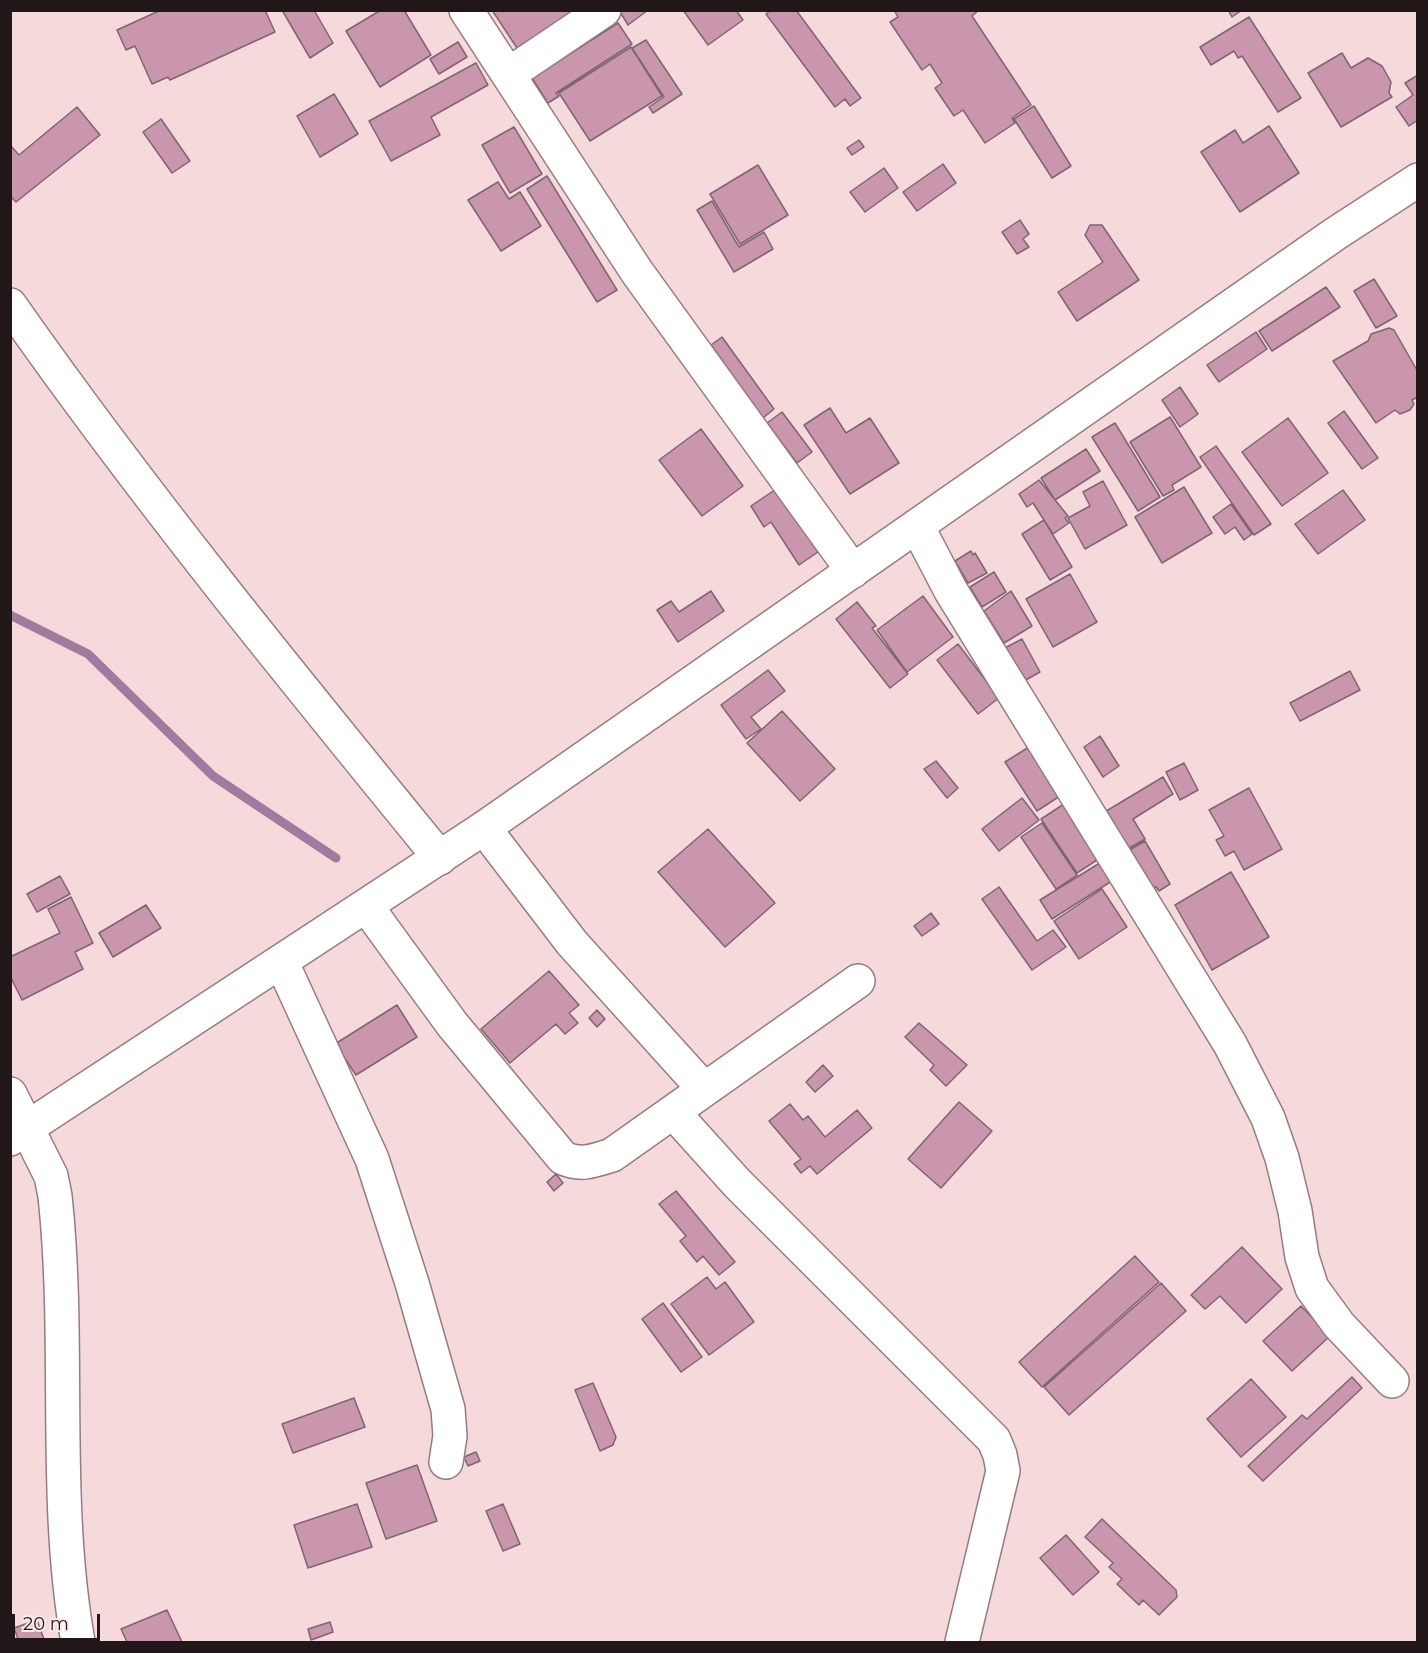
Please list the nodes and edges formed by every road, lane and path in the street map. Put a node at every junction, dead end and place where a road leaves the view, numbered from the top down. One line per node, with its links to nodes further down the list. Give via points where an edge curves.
1 (466, 10): 3 (street)
2 (604, 10): 3 (street)
3 (509, 74): 7 (street, via 637,272)
4 (1418, 180): 6 (street)
5 (10, 305): 9 (street, via 88,413)
6 (917, 526): 7 (street); 17 (street, via 951,591 1230,1044 1268,1118 1282,1158 1302,1257 1315,1294)
7 (853, 571): 8 (street)
8 (484, 828): 9 (street); 13 (street, via 573,943)
9 (440, 858): 10 (street)
10 (367, 907): 11 (street); 15 (street, via 452,1024 563,1158 587,1163 612,1155)
11 (282, 963): 16 (street); 18 (street, via 372,1159 409,1271 448,1409 450,1436)
12 (858, 981): 13 (street)
13 (704, 1089): 15 (street)
14 (10, 1094): 16 (street)
15 (673, 1112): 20 (street, via 737,1183 994,1440 1003,1471)
16 (19, 1135): 19 (street, via 51,1176 58,1228 65,1545)
17 (1392, 1381)
18 (446, 1462)
19 (78, 1642)
20 (962, 1642)

